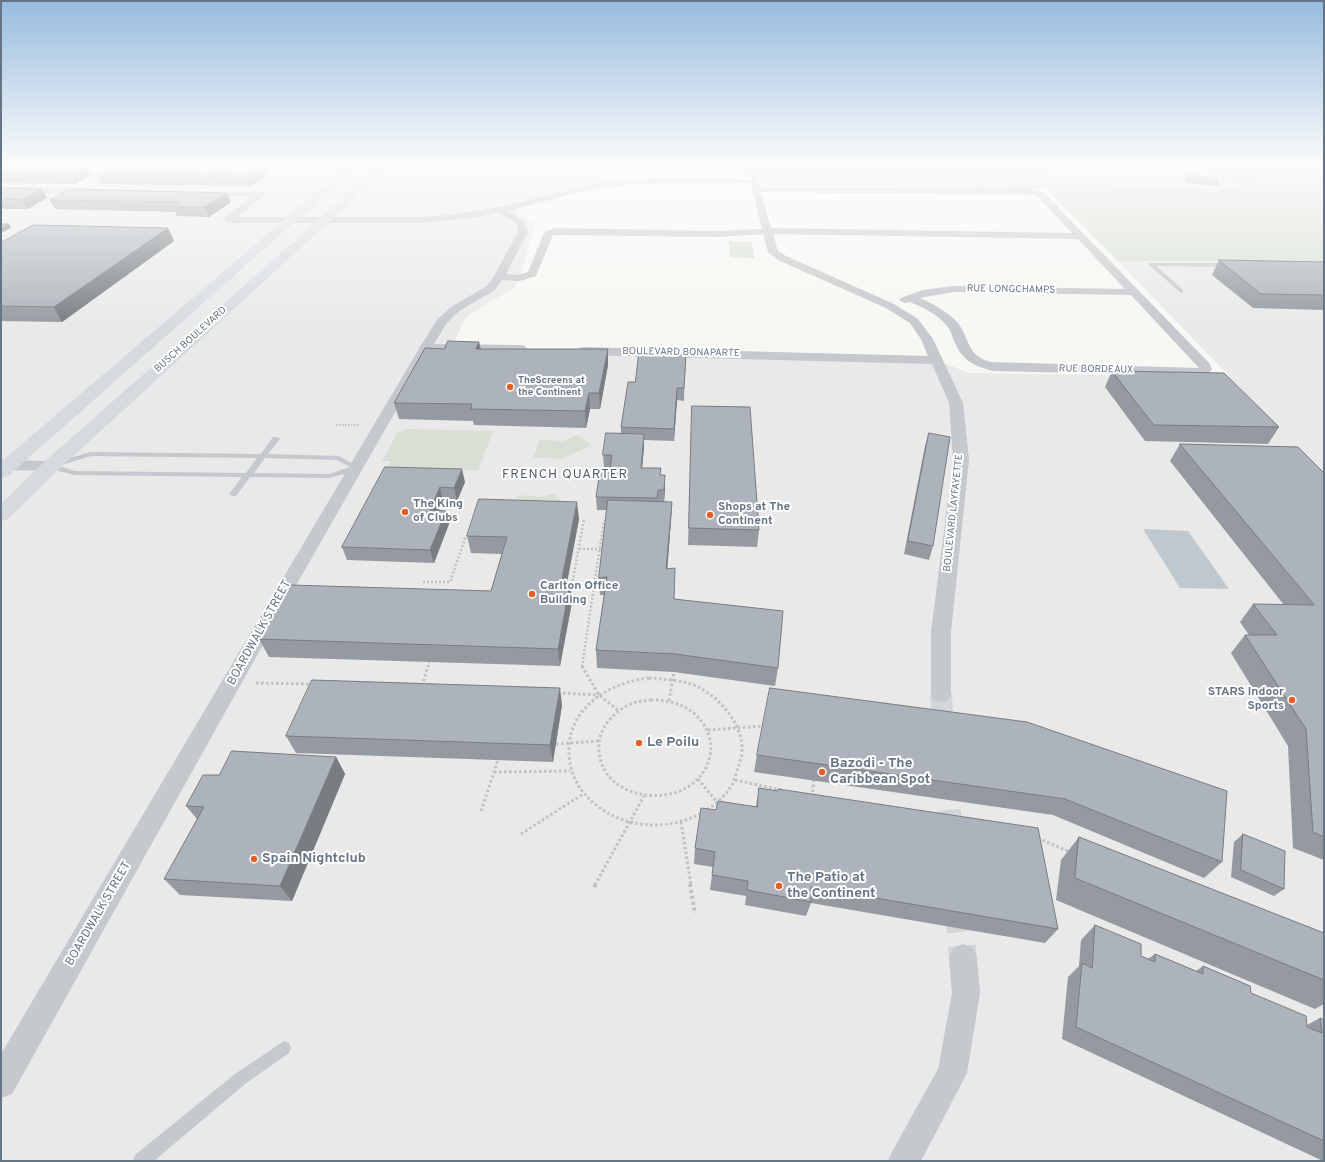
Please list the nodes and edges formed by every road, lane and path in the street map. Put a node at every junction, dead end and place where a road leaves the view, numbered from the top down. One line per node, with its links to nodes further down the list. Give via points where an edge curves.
1 (291, 220): 21 (main road)
2 (325, 220): 20 (main road, BUSCH BOULEVARD)
3 (517, 220): 9 (street, BOARDWALK STREET, via 521,223 522,232)
4 (765, 220): 6 (street, BOULEVARD LAYFAYETTE)
5 (1065, 220): 7 (street)
6 (768, 231): 7 (street); 9 (street, via 718,234 551,232 548,233 532,274 520,278); 13 (street, BOULEVARD LAYFAYETTE, via 773,252 782,258)
7 (1080, 236): 11 (street)
8 (1238, 265): 10 (lane, via 1151,264)
9 (499, 277): 14 (street, BOARDWALK STREET, via 491,288 454,309 440,322)
10 (1181, 291)
11 (1134, 292): 12 (street, RUE LONGCHAMPS, via 953,289 923,293); 12 (street, RUE BORDEAUX, via 1205,366 1203,372 993,368 981,365 966,355 954,326 941,314)
12 (911, 298): 13 (street, RUE LONGCHAMPS)
13 (890, 306): 17 (street, BOULEVARD LAYFAYETTE, via 914,321 927,339)
14 (426, 347): 15 (street); 22 (street, BOARDWALK STREET)
15 (529, 350)
16 (568, 351): 17 (street, BOULEVARD BONAPARTE)
17 (936, 360): 47 (street, BOULEVARD LAYFAYETTE, via 956,403 961,460 941,632)
18 (276, 439): 19 (lane)
19 (262, 456): 20 (lane, via 91,454); 22 (lane, via 339,458); 23 (lane)
20 (51, 466): 21 (street); 23 (lane, via 74,473); 25 (main road, BUSCH BOULEVARD)
21 (4, 467)
22 (356, 468): 23 (lane, via 329,476); 39 (street, BOARDWALK STREET)
23 (248, 475): 24 (lane)
24 (233, 494)
25 (1, 515)
26 (584, 519): 29 (path)
27 (604, 520): 30 (path)
28 (466, 536): 31 (path, via 450,582)
29 (579, 549): 30 (path); 33 (path)
30 (600, 549): 34 (path)
31 (423, 582)
32 (566, 585): 33 (path)
33 (572, 585): 34 (path)
34 (595, 587): 35 (path); 46 (path, via 582,666)
35 (602, 587)
36 (429, 662): 42 (path)
37 (674, 672): 38 (path)
38 (673, 679): 46 (path, via 649,678 623,683); 48 (path); 51 (path, via 702,689 723,705)
39 (232, 683): 40 (path); 80 (street, BOARDWALK STREET)
40 (319, 684)
41 (414, 686): 42 (path)
42 (422, 686): 43 (path); 45 (path)
43 (430, 687)
44 (553, 692): 46 (path)
45 (420, 693)
46 (600, 694): 49 (path); 54 (path, via 581,714)
47 (942, 694)
48 (669, 701): 49 (path, via 634,703); 52 (path, via 684,706 698,717)
49 (619, 711): 53 (path, via 605,724)
50 (763, 726): 51 (path)
51 (737, 728): 52 (path); 60 (path, via 742,753)
52 (708, 730): 59 (path, via 712,747 708,764)
53 (598, 741): 54 (path); 65 (path, via 598,758 607,775 622,788)
54 (568, 743): 55 (path); 57 (path)
55 (556, 744)
56 (498, 760): 58 (path)
57 (570, 771): 58 (path); 63 (path)
58 (494, 772): 70 (path)
59 (698, 780): 65 (path, via 682,790 663,796); 68 (path)
60 (735, 780): 62 (path); 68 (path)
61 (814, 780): 66 (path)
62 (787, 791)
63 (583, 794): 71 (path, via 603,811); 73 (path)
64 (806, 794): 66 (path)
65 (644, 796): 71 (path)
66 (812, 796): 67 (path); 69 (path)
67 (820, 797)
68 (718, 802): 72 (path)
69 (812, 804)
70 (481, 811)
71 (630, 822): 72 (path, via 654,825); 76 (path)
72 (681, 822): 77 (path)
73 (521, 834)
74 (1033, 836): 75 (path)
75 (1076, 854)
76 (594, 887)
77 (695, 914)
78 (963, 958): 82 (street, via 966,993 952,1073)
79 (284, 1048): 81 (lane, via 240,1079)
80 (1, 1083)
81 (141, 1161)
82 (904, 1161)

